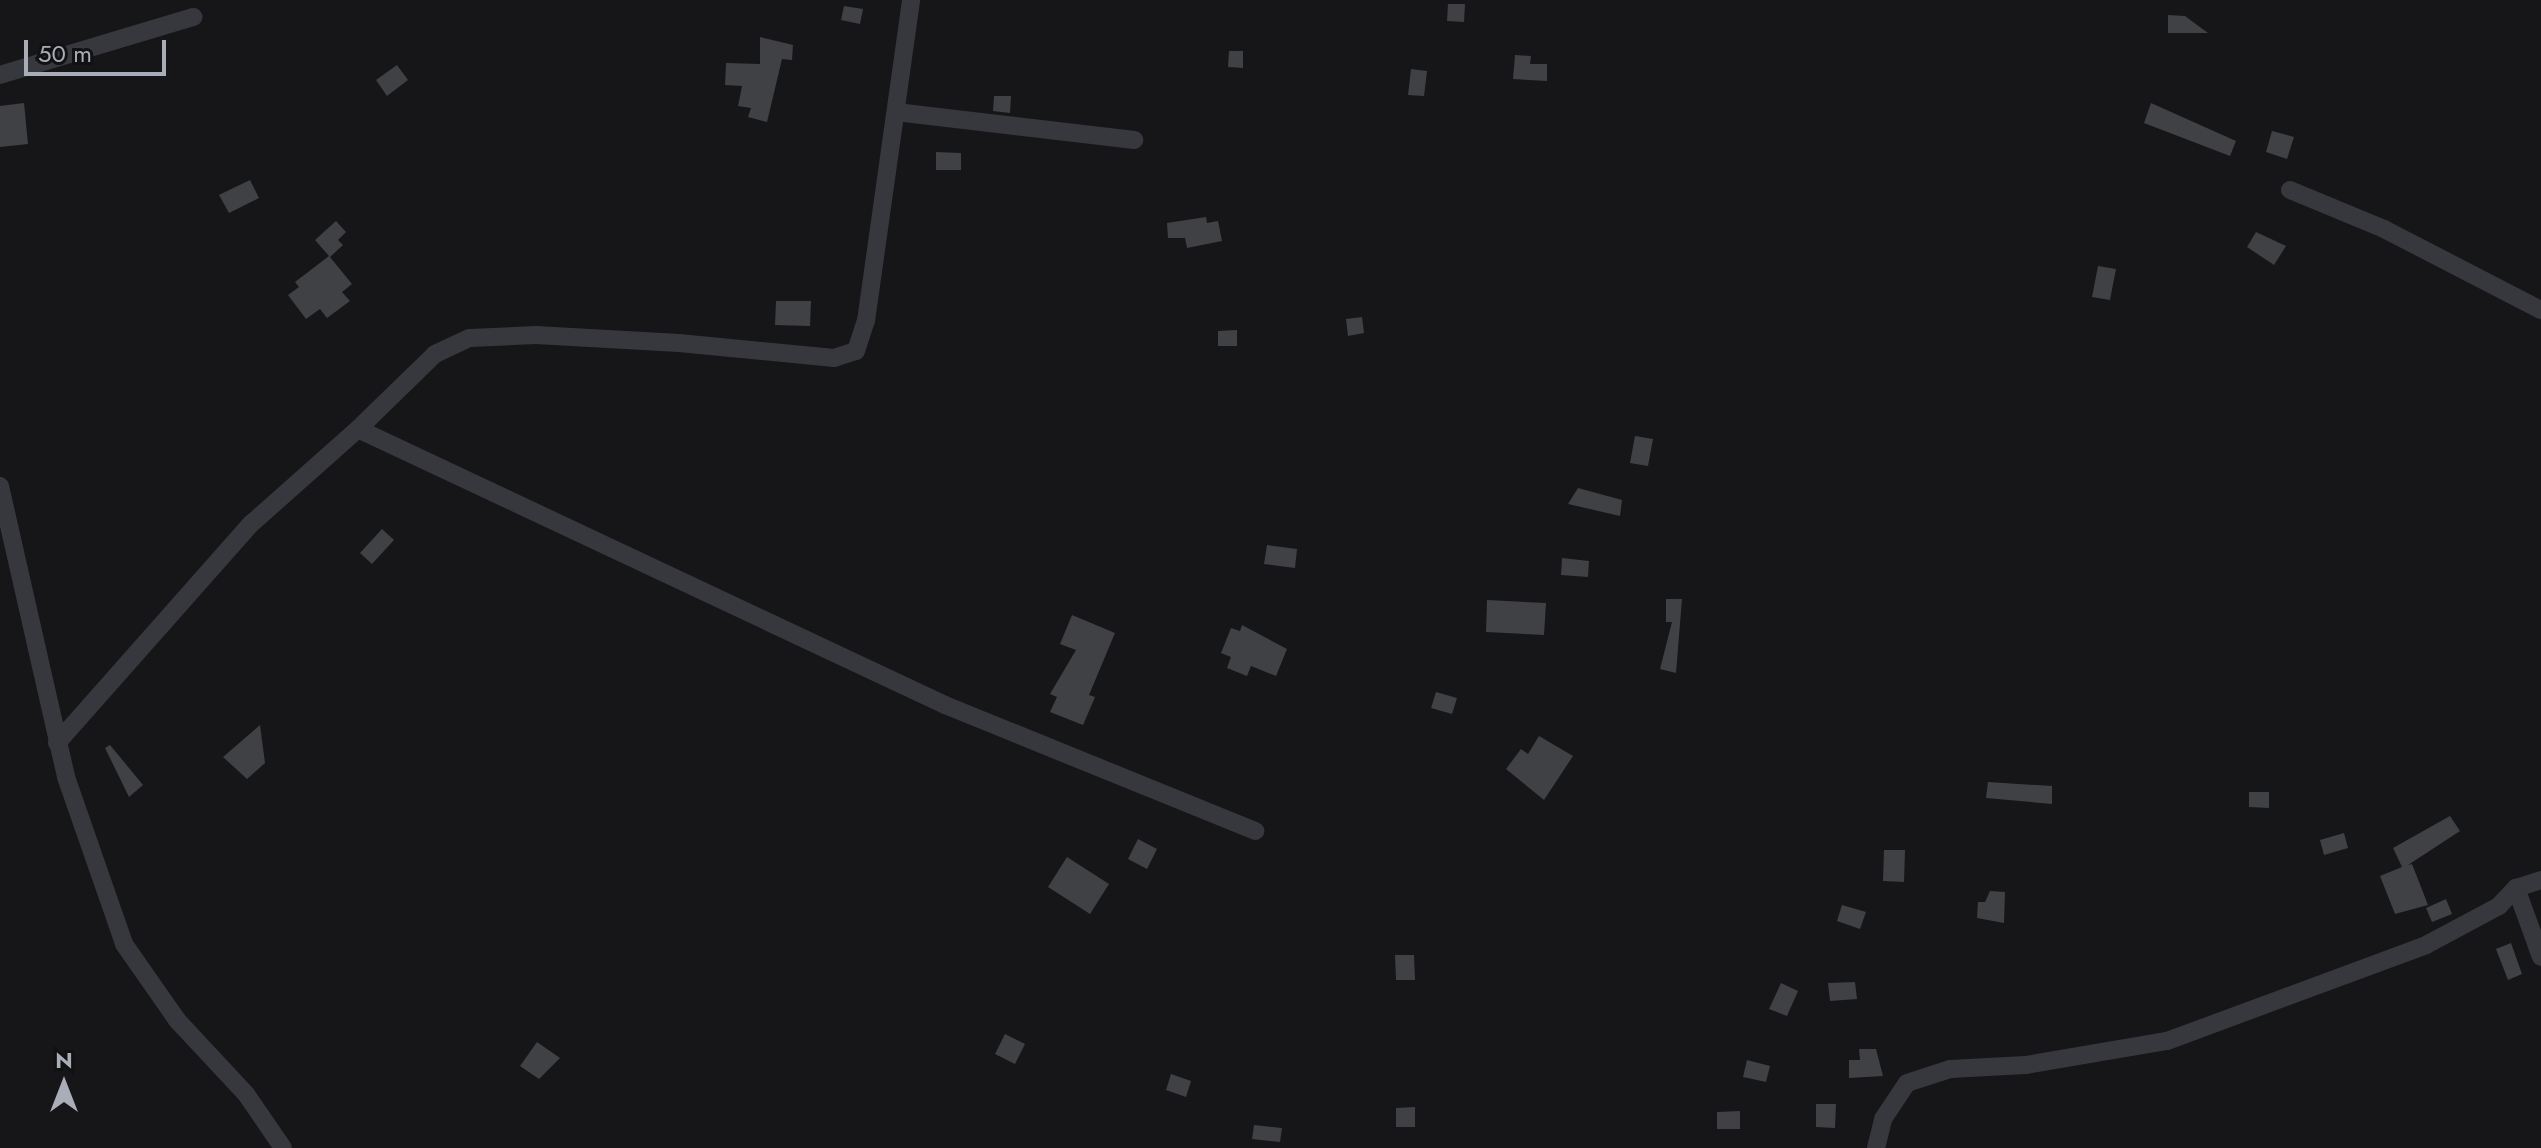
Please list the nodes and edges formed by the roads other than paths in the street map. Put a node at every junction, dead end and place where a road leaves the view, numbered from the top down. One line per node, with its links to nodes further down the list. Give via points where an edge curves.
1 (911, 0): 4 (street)
2 (193, 17): 3 (street)
3 (0, 75)
4 (896, 112): 5 (street); 8 (street, via 866,321 851,355 536,335 470,338 435,354)
5 (1134, 140)
6 (2290, 190): 7 (street, via 2384,229)
7 (2541, 310)
8 (358, 429): 10 (street, via 251,524); 11 (street, via 945,705)
9 (0, 486): 10 (street)
10 (57, 743): 15 (street, via 124,944 163,1002 246,1094)
11 (1255, 831)
12 (2541, 880): 13 (street)
13 (2516, 888): 14 (street); 16 (street, via 2499,906 2426,945 2167,1041 2026,1065 1950,1069 1907,1083 1883,1119)
14 (2541, 957)
15 (283, 1148)
16 (1876, 1148)

